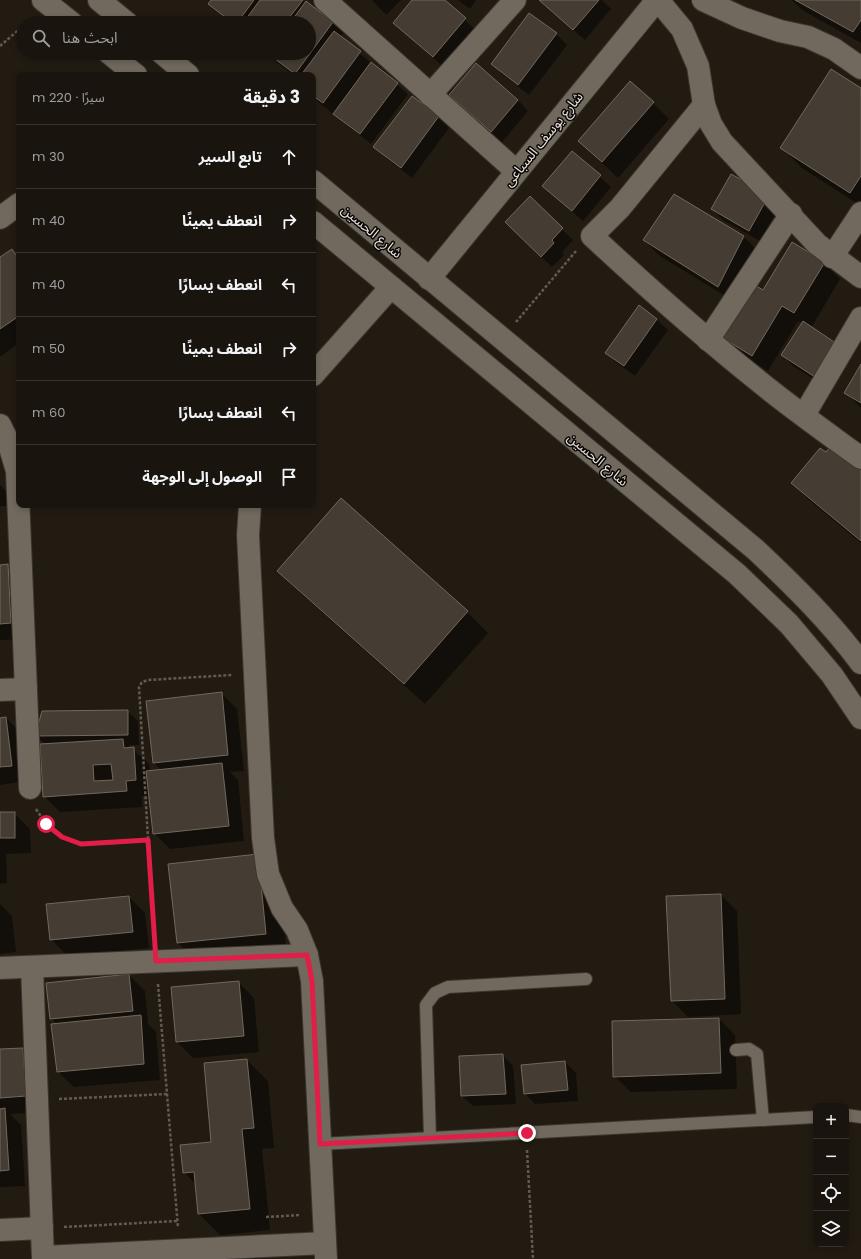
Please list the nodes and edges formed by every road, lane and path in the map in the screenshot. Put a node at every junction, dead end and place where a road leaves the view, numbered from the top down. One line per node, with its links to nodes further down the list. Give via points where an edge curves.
1 (43, 0): 7 (street)
2 (99, 0): 8 (street)
3 (325, 0): 16 (street)
4 (515, 0): 16 (street)
5 (657, 0): 17 (street, via 682,30 698,66); 18 (street, شارع يوسف السباعى)
6 (703, 0): 13 (street, via 742,18 808,37 834,49)
7 (63, 16)
8 (118, 16)
9 (16, 32): 10 (path)
10 (0, 46)
11 (118, 60): 14 (street)
12 (170, 60): 15 (street)
13 (861, 68)
14 (132, 72)
15 (184, 72)
16 (430, 95): 18 (street)
17 (704, 105): 22 (street, via 711,124 722,142); 25 (street, via 620,208)
18 (516, 171): 28 (street, شارع يوسف السباعى)
19 (316, 184): 28 (street, شارع الحسين)
20 (16, 206): 23 (street)
21 (861, 213): 26 (street)
22 (791, 214): 26 (street); 32 (street)
23 (0, 218)
24 (316, 224): 29 (street, شارع الحسين)
25 (592, 236): 31 (path, via 581,245); 32 (street)
26 (832, 257): 27 (street)
27 (861, 277)
28 (429, 279): 31 (street, شارع الحسين)
29 (391, 287): 33 (street); 41 (street, شارع الحسين)
30 (861, 318): 34 (street)
31 (503, 338): 40 (street, شارع الحسين)
32 (708, 340): 34 (street)
33 (316, 372)
34 (804, 416): 36 (street)
35 (0, 425): 37 (street, via 8,440)
36 (861, 458)
37 (16, 468)
38 (19, 508): 44 (street)
39 (250, 508): 43 (street, via 248,535)
40 (756, 550): 41 (street); 42 (street, شارع الحسين, via 804,595)
41 (737, 574): 46 (street, شارع الحسين, via 789,624 832,675)
42 (861, 663)
43 (254, 674): 48 (path, via 148,680 140,685 138,690); 49 (street, via 262,838 268,874 282,908 297,930)
44 (26, 688): 45 (street); 47 (street)
45 (0, 690)
46 (861, 718)
47 (30, 788): 48 (path, via 35,807 46,824 62,837 81,844)
48 (148, 840): 50 (path)
49 (307, 955): 50 (street); 63 (street, via 312,981)
50 (156, 961): 51 (street); 55 (path)
51 (32, 967): 52 (street); 56 (street)
52 (0, 968)
53 (586, 979): 62 (lane, via 448,988 435,993 426,1005)
54 (736, 1050): 60 (lane, via 749,1049 757,1054)
55 (167, 1094): 56 (path); 66 (path)
56 (37, 1100): 67 (street)
57 (849, 1115): 58 (lane)
58 (861, 1116)
59 (813, 1117): 60 (lane)
60 (763, 1120): 61 (lane)
61 (527, 1133): 62 (lane); 72 (path)
62 (430, 1138): 63 (lane)
63 (320, 1144): 64 (street)
64 (324, 1214): 65 (path); 70 (street)
65 (266, 1217)
66 (177, 1221): 67 (path); 69 (path)
67 (42, 1228): 68 (street); 71 (street)
68 (0, 1230)
69 (180, 1250): 70 (street); 71 (street)
70 (325, 1251)
71 (43, 1258)
72 (533, 1259)

